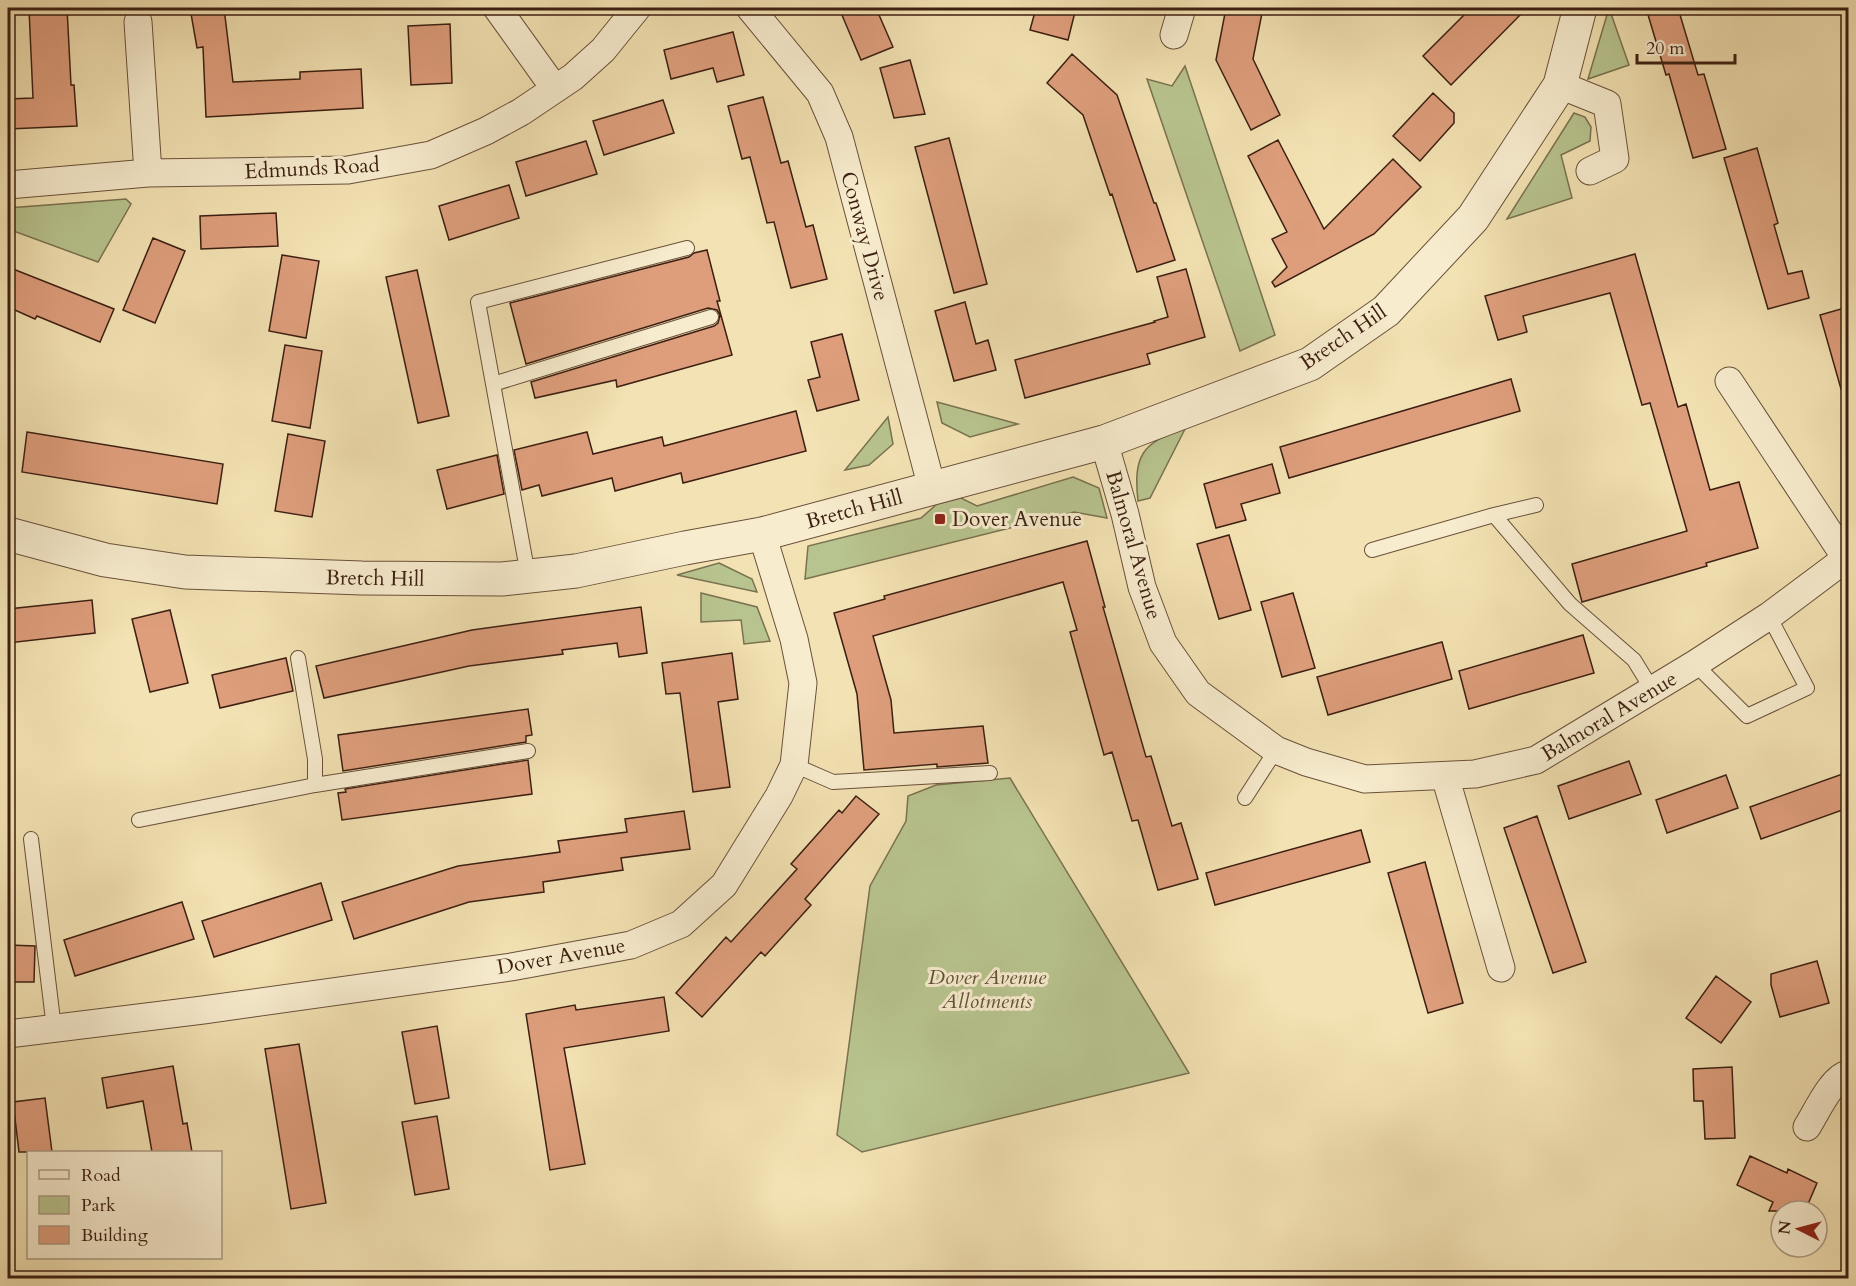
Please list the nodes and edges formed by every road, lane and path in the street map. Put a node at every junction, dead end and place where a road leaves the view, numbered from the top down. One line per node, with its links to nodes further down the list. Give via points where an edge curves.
1 (497, 8): 9 (street)
2 (637, 8): 9 (street, Edmunds Road, via 603,50)
3 (750, 8): 18 (street, Conway Drive, via 820,93 839,137)
4 (1182, 8): 7 (street)
5 (1580, 8): 8 (street, Bretch Hill)
6 (138, 22): 11 (street)
7 (1174, 35)
8 (1560, 85): 10 (street, via 1607,104 1615,159); 17 (street, Bretch Hill, via 1473,218 1386,311 1310,364)
9 (555, 89): 11 (street, Edmunds Road, via 486,131 431,155 393,163 339,170)
10 (1590, 171)
11 (148, 173): 12 (street, Edmunds Road)
12 (8, 184)
13 (687, 248): 16 (lane, via 478,302)
14 (711, 317): 16 (lane)
15 (1729, 381): 24 (street)
16 (493, 384): 25 (lane)
17 (1104, 442): 18 (street, Bretch Hill); 30 (street, Balmoral Avenue, via 1142,587 1163,643 1198,693)
18 (932, 488): 22 (street, Bretch Hill)
19 (1536, 505): 20 (lane)
20 (1494, 515): 23 (lane); 29 (lane, via 1570,604 1634,660)
21 (8, 534): 25 (street, Bretch Hill, via 105,560 185,572 436,579)
22 (762, 534): 25 (street, Bretch Hill, via 587,569); 32 (street, Dover Avenue, via 803,682)
23 (1372, 550)
24 (1847, 558): 26 (street, Balmoral Avenue)
25 (528, 575)
26 (1769, 616): 28 (street, Balmoral Avenue); 28 (lane, via 1807,688 1747,716)
27 (298, 658): 35 (lane, via 315,759)
28 (1695, 664): 29 (street, Balmoral Avenue)
29 (1653, 691): 34 (street, Balmoral Avenue, via 1536,760 1475,774)
30 (1276, 750): 34 (street, Balmoral Avenue, via 1365,779); 36 (lane)
31 (528, 751): 35 (lane)
32 (794, 765): 33 (lane, via 833,782); 40 (street, Dover Avenue, via 724,885 681,924 631,945 511,966)
33 (990, 773)
34 (1445, 776): 39 (street)
35 (315, 785): 37 (lane)
36 (1245, 798)
37 (139, 820)
38 (31, 838): 40 (lane)
39 (1501, 968)
40 (54, 1028): 41 (street, Dover Avenue)
41 (8, 1034)
42 (1848, 1074): 43 (street, via 1831,1088)
43 (1807, 1127)

